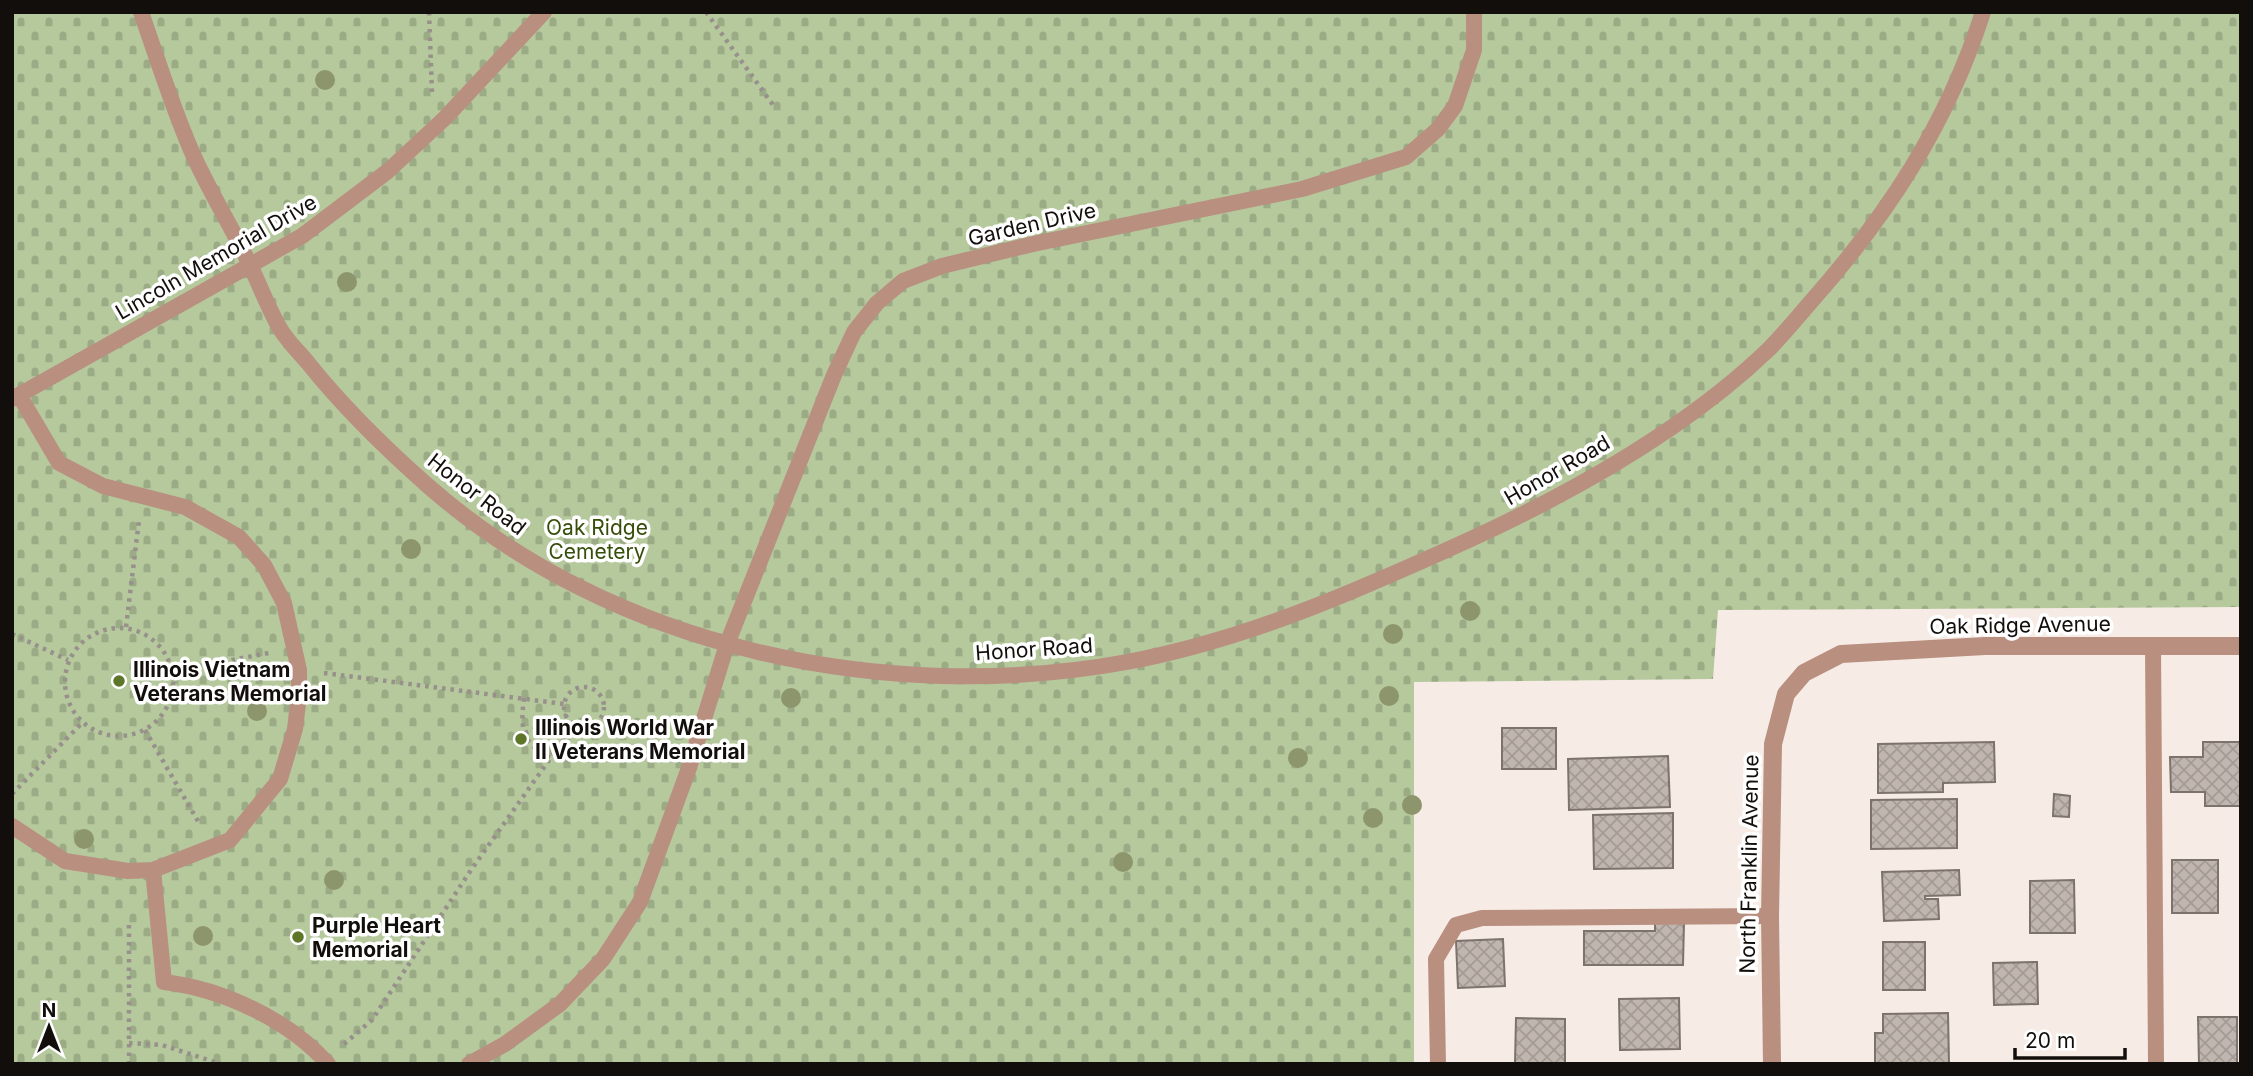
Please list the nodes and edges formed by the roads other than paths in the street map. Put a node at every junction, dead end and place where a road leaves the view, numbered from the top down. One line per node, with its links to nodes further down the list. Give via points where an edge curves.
1 (141, 12): 5 (lane, Honor Road, via 191,152)
2 (544, 12): 5 (lane, Lincoln Memorial Drive, via 445,118 388,171 302,236)
3 (1474, 12): 7 (lane, Garden Drive, via 1474,50 1455,106 1438,130 1406,157 1302,189 1033,244 942,266 903,281 854,331)
4 (1983, 12): 7 (lane, Honor Road, via 1940,120 1900,190 1848,260 1769,349 1697,408 1604,469 1503,524 1340,599 1266,625 1124,662 983,674 895,672 806,661)
5 (250, 264): 6 (lane, Lincoln Memorial Drive); 7 (lane, Honor Road, via 288,339 380,444 442,498 502,543 559,577 630,612)
6 (16, 397): 12 (lane, via 59,463 103,486 185,507 239,537 264,565 284,603 299,670 295,729 279,779 230,840)
7 (727, 644): 15 (lane, Garden Drive, via 685,780 640,902 603,958 559,1004)
8 (2153, 646): 9 (street, Oak Ridge Avenue); 10 (street, Oak Ridge Avenue, via 1984,646 1842,654); 18 (lane)
9 (2241, 646)
10 (1804, 673): 13 (street, North Franklin Avenue, via 1786,694 1773,744)
11 (12, 826): 12 (lane, via 65,861 128,871)
12 (153, 870): 14 (lane, via 164,982 231,1000 283,1026)
13 (1770, 916): 16 (lane, via 1482,918 1456,925 1436,959); 17 (street, North Franklin Avenue)
14 (327, 1062)
15 (469, 1064)
16 (1438, 1064)
17 (1772, 1064)
18 (2156, 1064)

